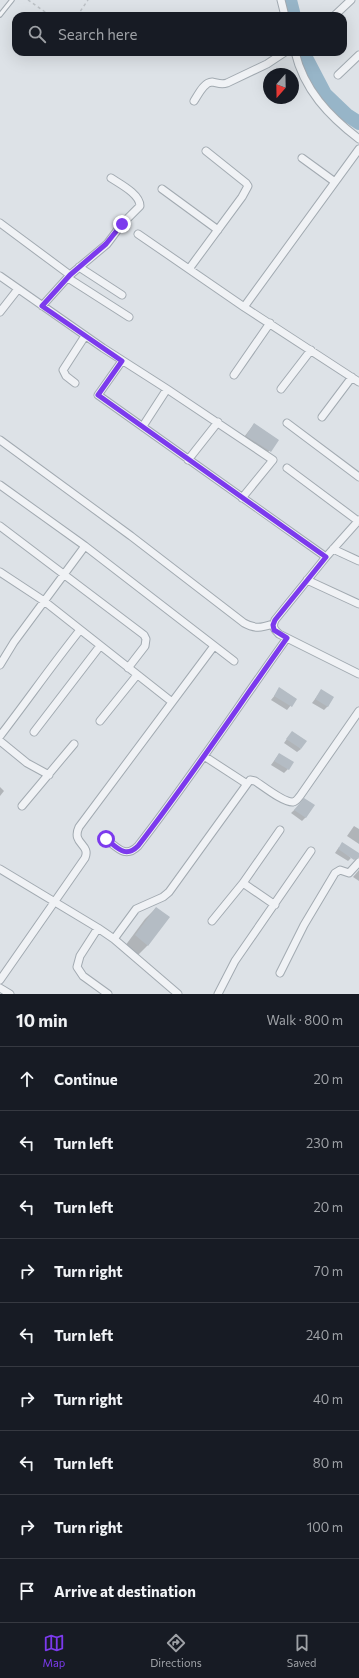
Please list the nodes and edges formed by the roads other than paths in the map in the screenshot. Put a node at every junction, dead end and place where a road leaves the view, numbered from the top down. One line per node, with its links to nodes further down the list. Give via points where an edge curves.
1 (12, 0): 6 (lane)
2 (281, 0): 4 (street)
3 (351, 0): 5 (street)
4 (284, 12)
5 (338, 12)
6 (0, 15)
7 (359, 55): 10 (street)
8 (279, 56): 11 (street, via 228,84 206,84)
9 (297, 56): 12 (street, via 320,104 338,123)
10 (338, 75)
11 (194, 101)
12 (359, 139)
13 (359, 148): 17 (street)
14 (206, 151): 20 (street, via 248,186)
15 (302, 158): 17 (street)
16 (111, 178): 22 (street, via 135,195 140,206 103,247)
17 (335, 182): 29 (street)
18 (162, 189): 20 (street)
19 (0, 223): 25 (street)
20 (218, 230): 23 (street)
21 (138, 234): 23 (street)
22 (79, 267): 25 (street); 27 (street)
23 (189, 269): 29 (street)
24 (0, 276): 26 (street)
25 (69, 276): 28 (street); 31 (street)
26 (18, 289): 28 (street); 30 (street)
27 (122, 295)
28 (42, 306): 33 (street)
29 (244, 307): 32 (street)
30 (0, 312)
31 (129, 317)
32 (270, 323): 34 (street); 36 (street)
33 (85, 336): 35 (street); 39 (street, via 63,370)
34 (311, 350): 37 (street); 41 (street)
35 (122, 361): 40 (street); 45 (street, via 98,395)
36 (234, 375)
37 (352, 377): 38 (street); 42 (street)
38 (359, 382)
39 (75, 383)
40 (167, 389): 43 (street); 45 (street)
41 (281, 390)
42 (322, 417)
43 (218, 422): 47 (street); 51 (street, via 273,460)
44 (287, 423): 49 (street)
45 (143, 426): 47 (street)
46 (0, 440): 63 (street, via 244,623 259,628)
47 (188, 460): 51 (street)
48 (286, 468): 52 (street)
49 (359, 477)
50 (0, 485): 54 (street)
51 (242, 498): 56 (street)
52 (358, 521): 55 (street)
53 (0, 526): 59 (street)
54 (85, 546): 59 (street); 67 (street)
55 (333, 549): 56 (street); 57 (street)
56 (326, 557): 60 (street)
57 (359, 560)
58 (0, 572): 61 (street)
59 (64, 574): 61 (street); 70 (street, via 144,635 145,646)
60 (307, 580): 62 (street); 63 (street)
61 (44, 602): 64 (street); 69 (street)
62 (359, 604)
63 (273, 624): 65 (street, via 274,630)
64 (80, 630): 66 (street); 77 (street)
65 (287, 638): 71 (street); 80 (street)
66 (100, 646): 70 (street); 76 (street)
67 (214, 646): 68 (street); 73 (street)
68 (234, 661)
69 (0, 664)
70 (128, 668): 72 (street)
71 (359, 674)
72 (137, 675): 73 (street); 75 (street)
73 (172, 702): 90 (street, via 79,827 76,838 87,854)
74 (359, 711): 82 (street, via 296,801 284,800 256,781 250,780)
75 (100, 721)
76 (34, 732)
77 (0, 736)
78 (0, 741): 81 (street, via 27,763)
79 (74, 744): 81 (street)
80 (204, 756): 82 (street); 85 (street, via 173,801 133,851 122,851)
81 (49, 775): 83 (street)
82 (247, 784): 94 (street, via 169,892 136,909)
83 (22, 806)
84 (280, 830): 89 (street)
85 (106, 839)
86 (311, 851): 91 (street)
87 (359, 862): 95 (street, via 350,873 340,870 335,873 304,925)
88 (0, 869): 90 (street)
89 (243, 884): 91 (street); 92 (street)
90 (54, 901): 93 (street); 96 (street)
91 (275, 905): 101 (street, via 235,961)
92 (212, 921)
93 (98, 928): 94 (street); 99 (street, via 80,956 77,967 83,976)
94 (114, 939): 100 (street)
95 (280, 973)
96 (0, 980)
97 (0, 988): 98 (street)
98 (10, 994)
99 (108, 994)
100 (178, 994)
101 (218, 994)

